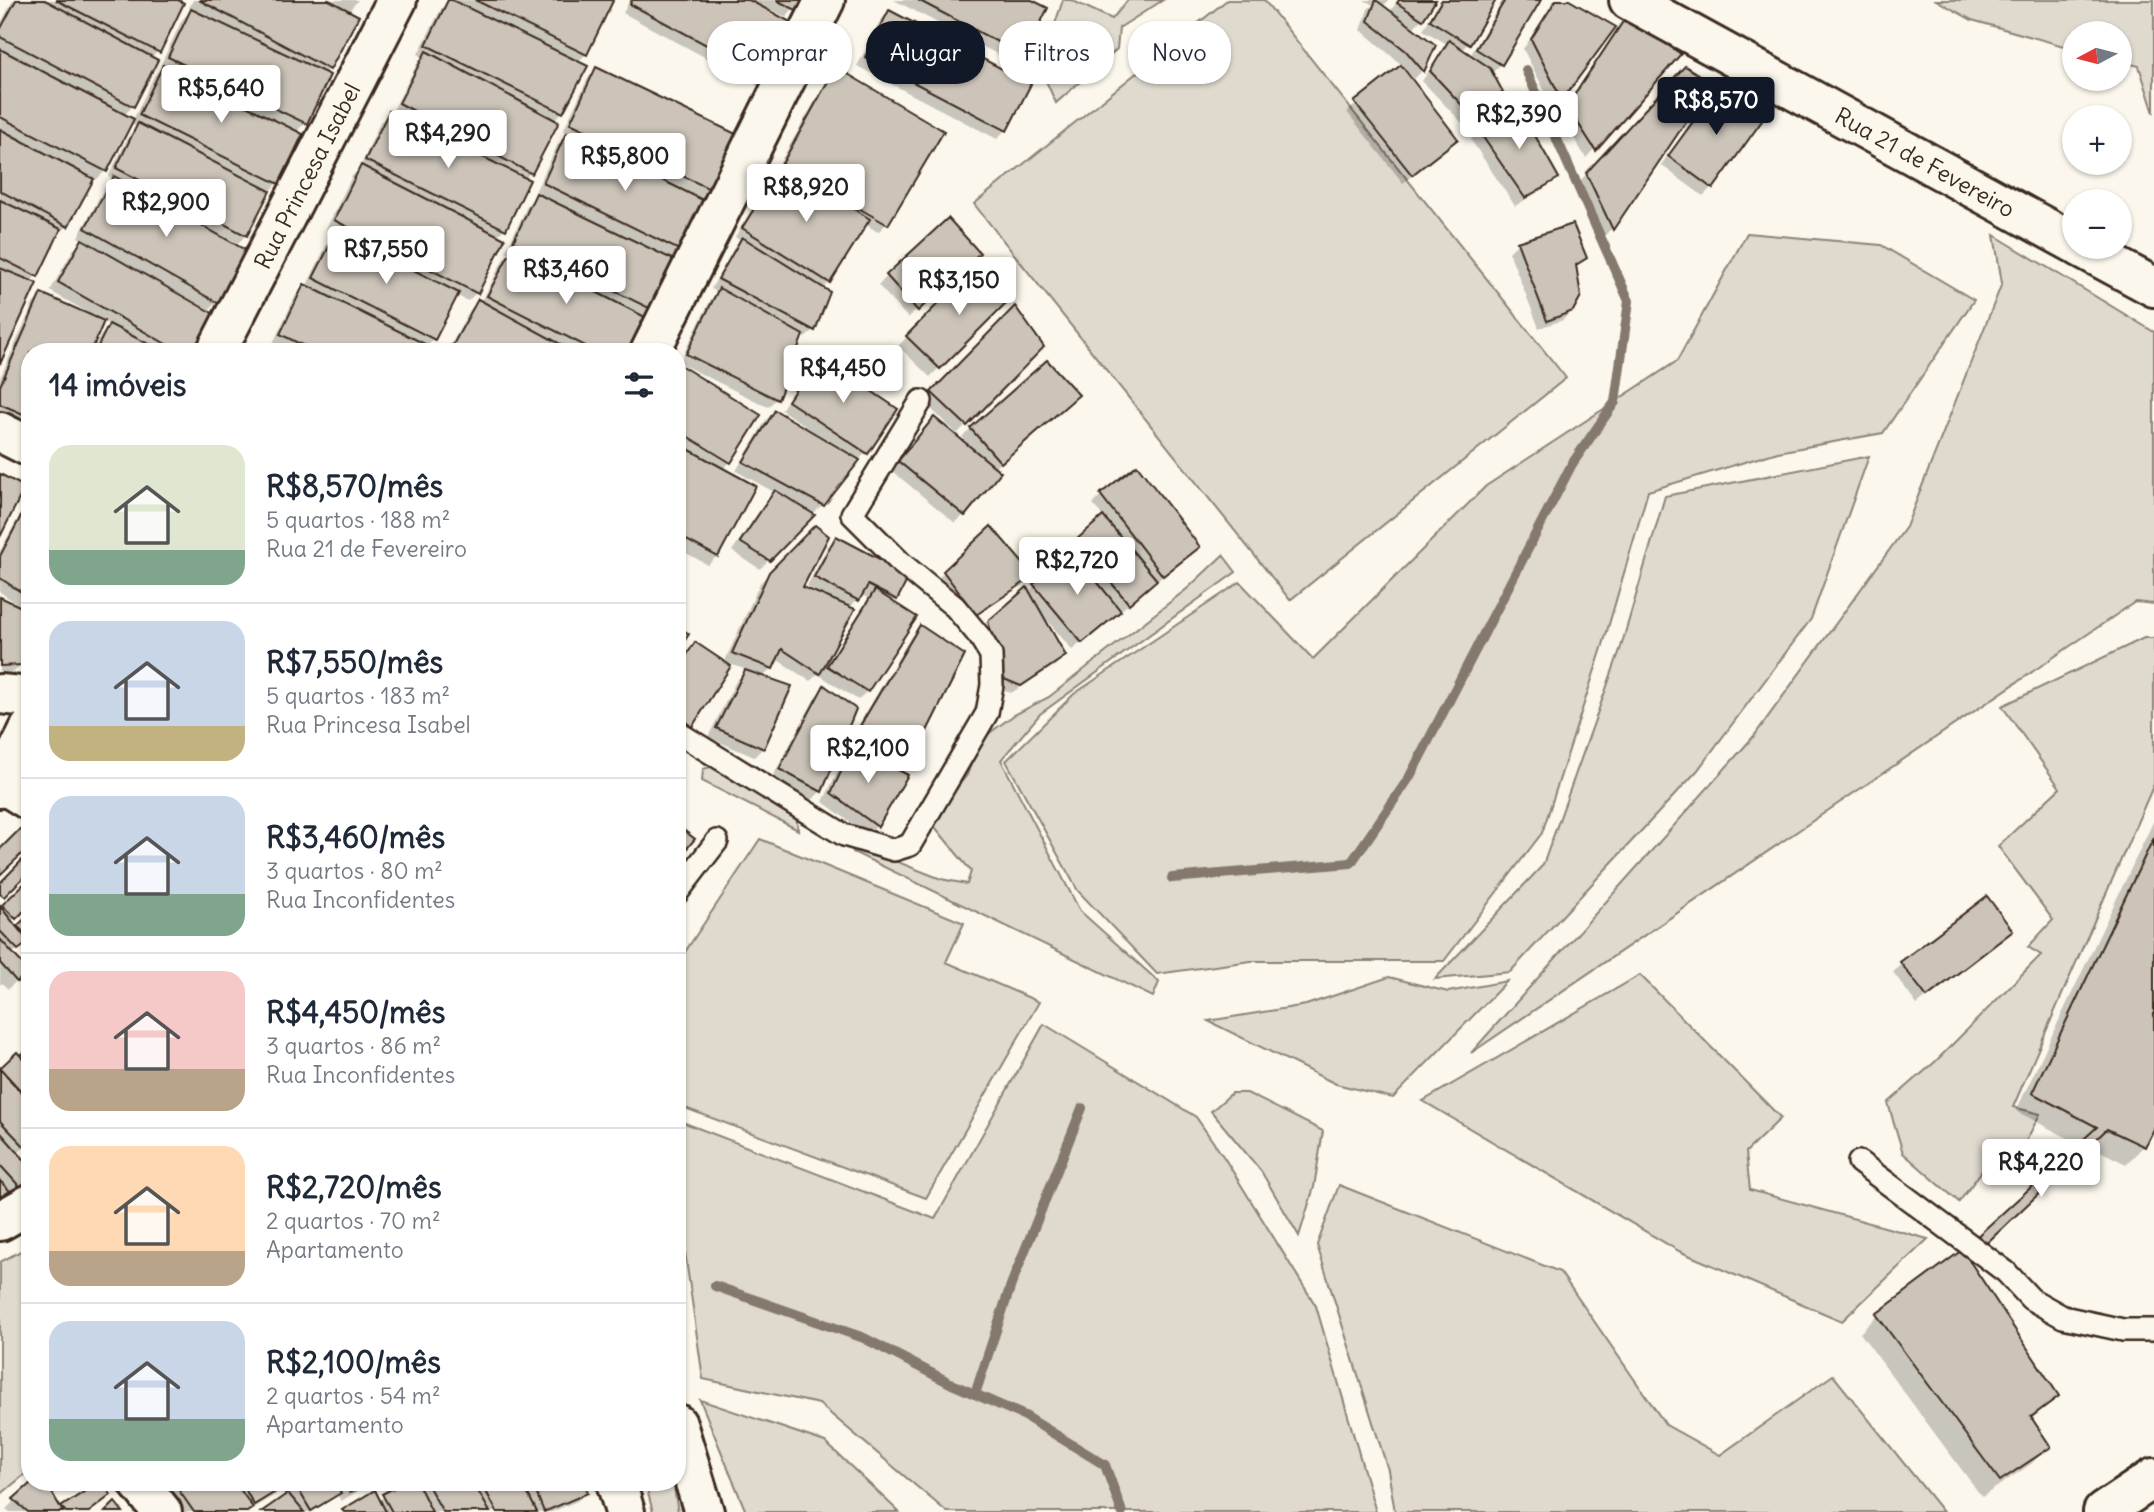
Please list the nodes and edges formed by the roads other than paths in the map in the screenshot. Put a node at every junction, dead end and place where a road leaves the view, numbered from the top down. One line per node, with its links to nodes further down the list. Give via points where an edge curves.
1 (397, 0): 7 (street, Rua Princesa Isabel)
2 (825, 0): 8 (street)
3 (1629, 0): 4 (street, Rua 21 de Fevereiro)
4 (2062, 236)
5 (2102, 259): 6 (street)
6 (2154, 287)
7 (221, 343)
8 (654, 343)
9 (921, 401): 14 (lane, via 852,514 954,607 980,637 991,655 992,685 987,713 910,845 894,850 844,835)
10 (0, 432): 11 (street)
11 (21, 442)
12 (0, 694): 13 (street)
13 (21, 696)
14 (686, 738)
15 (21, 753): 16 (street)
16 (8, 788)
17 (717, 841): 18 (lane)
18 (686, 881)
19 (1859, 1162): 22 (lane, via 2006,1272 2031,1299 2063,1317)
20 (21, 1209): 21 (street)
21 (0, 1221)
22 (2154, 1330)
23 (686, 1453): 27 (street)
24 (2154, 1478): 28 (street)
25 (145, 1491): 26 (street)
26 (162, 1512)
27 (704, 1512)
28 (2103, 1512)

